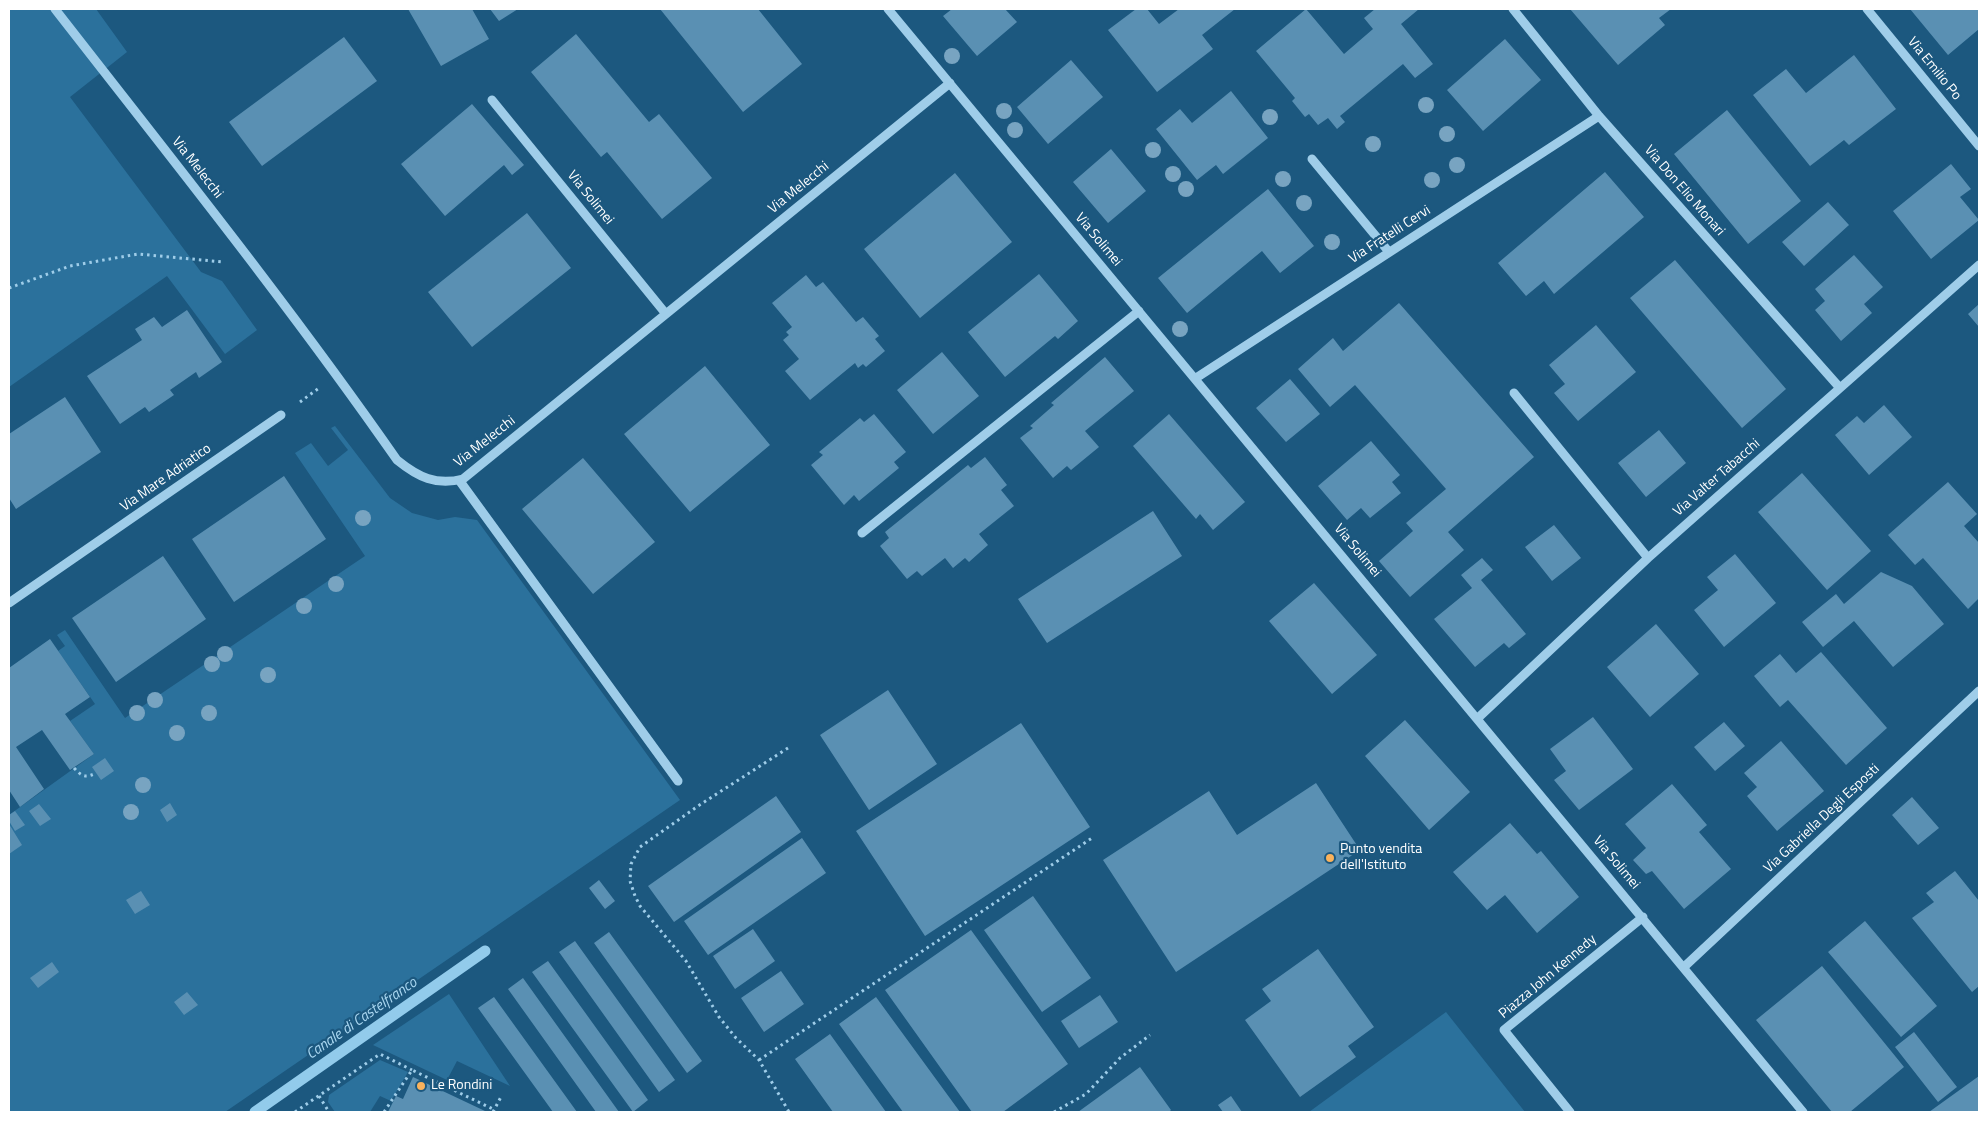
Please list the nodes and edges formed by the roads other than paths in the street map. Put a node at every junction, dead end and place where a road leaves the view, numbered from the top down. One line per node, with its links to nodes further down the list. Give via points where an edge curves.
1 (55, 9): 18 (street, Via Melecchi, via 256,266 398,460 428,479 445,483)
2 (888, 9): 5 (street, Via Solimei)
3 (1513, 9): 7 (street, Via Don Elio Monari)
4 (1867, 9): 8 (street, Via Emilio Po)
5 (950, 83): 12 (street, Via Solimei); 13 (street, Via Melecchi)
6 (492, 100): 13 (street, Via Solimei)
7 (1600, 116): 10 (street, Via Fratelli Cervi); 15 (street, Via Don Elio Monari)
8 (1979, 146)
9 (1312, 160): 10 (street)
10 (1389, 252): 14 (street, Via Fratelli Cervi)
11 (1979, 265): 15 (street, Via Valter Tabacchi)
12 (1139, 311): 14 (street, Via Solimei); 19 (street)
13 (666, 314): 18 (street, Via Melecchi)
14 (1196, 378): 23 (street, Via Solimei)
15 (1840, 388): 20 (street, Via Valter Tabacchi)
16 (1514, 394): 20 (street)
17 (281, 415): 21 (street, Via Mare Adriatico)
18 (459, 480): 24 (street)
19 (862, 533)
20 (1648, 558): 23 (street, Via Valter Tabacchi)
21 (9, 603)
22 (1979, 691): 26 (street, Via Gabriella Degli Esposti)
23 (1478, 718): 25 (street, Via Solimei)
24 (678, 781)
25 (1643, 918): 26 (street, Via Solimei); 27 (street, Piazza John Kennedy, via 1504,1030)
26 (1684, 967): 28 (street, Via Solimei)
27 (1570, 1112)
28 (1803, 1112)

